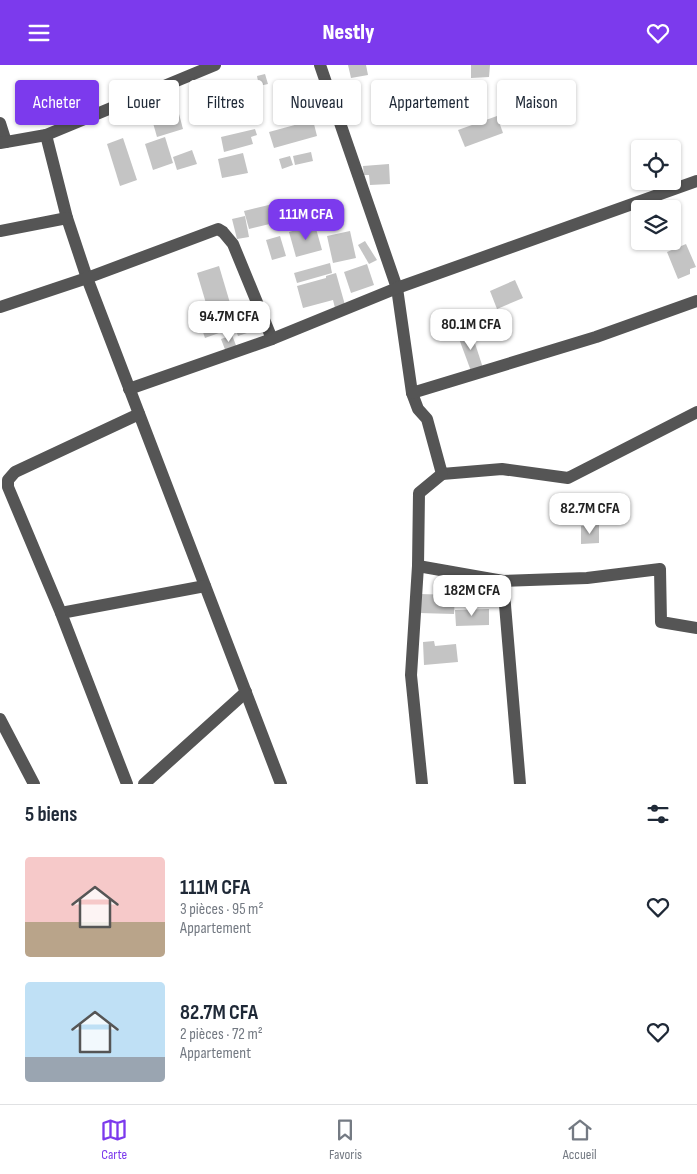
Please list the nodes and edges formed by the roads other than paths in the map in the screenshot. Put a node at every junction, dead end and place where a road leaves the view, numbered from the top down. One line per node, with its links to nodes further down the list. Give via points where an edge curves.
1 (215, 65): 4 (street)
2 (320, 65): 10 (street)
3 (0, 123): 5 (street)
4 (46, 135): 5 (street); 7 (street)
5 (3, 143)
6 (697, 181): 10 (street)
7 (67, 218): 8 (street); 9 (street)
8 (0, 231)
9 (87, 278): 12 (street); 13 (street, via 218,229 233,244); 14 (street)
10 (397, 288): 13 (street); 15 (street)
11 (697, 301): 15 (street, via 596,337)
12 (0, 307)
13 (272, 339): 14 (street)
14 (129, 389): 17 (street)
15 (412, 393): 18 (street, via 418,409 427,419)
16 (697, 412): 18 (street, via 568,478 502,469)
17 (139, 414): 21 (street); 22 (street, via 15,472 8,480 8,487)
18 (442, 474): 19 (street, via 419,493)
19 (418, 566): 20 (street); 30 (street, via 411,675)
20 (503, 581): 23 (street, via 587,578 660,569 661,622); 31 (street)
21 (205, 586): 22 (street); 24 (street)
22 (61, 613): 27 (street)
23 (697, 628)
24 (246, 692): 28 (street); 29 (street)
25 (0, 719): 26 (street)
26 (34, 784)
27 (128, 784)
28 (144, 784)
29 (281, 784)
30 (422, 784)
31 (520, 784)

